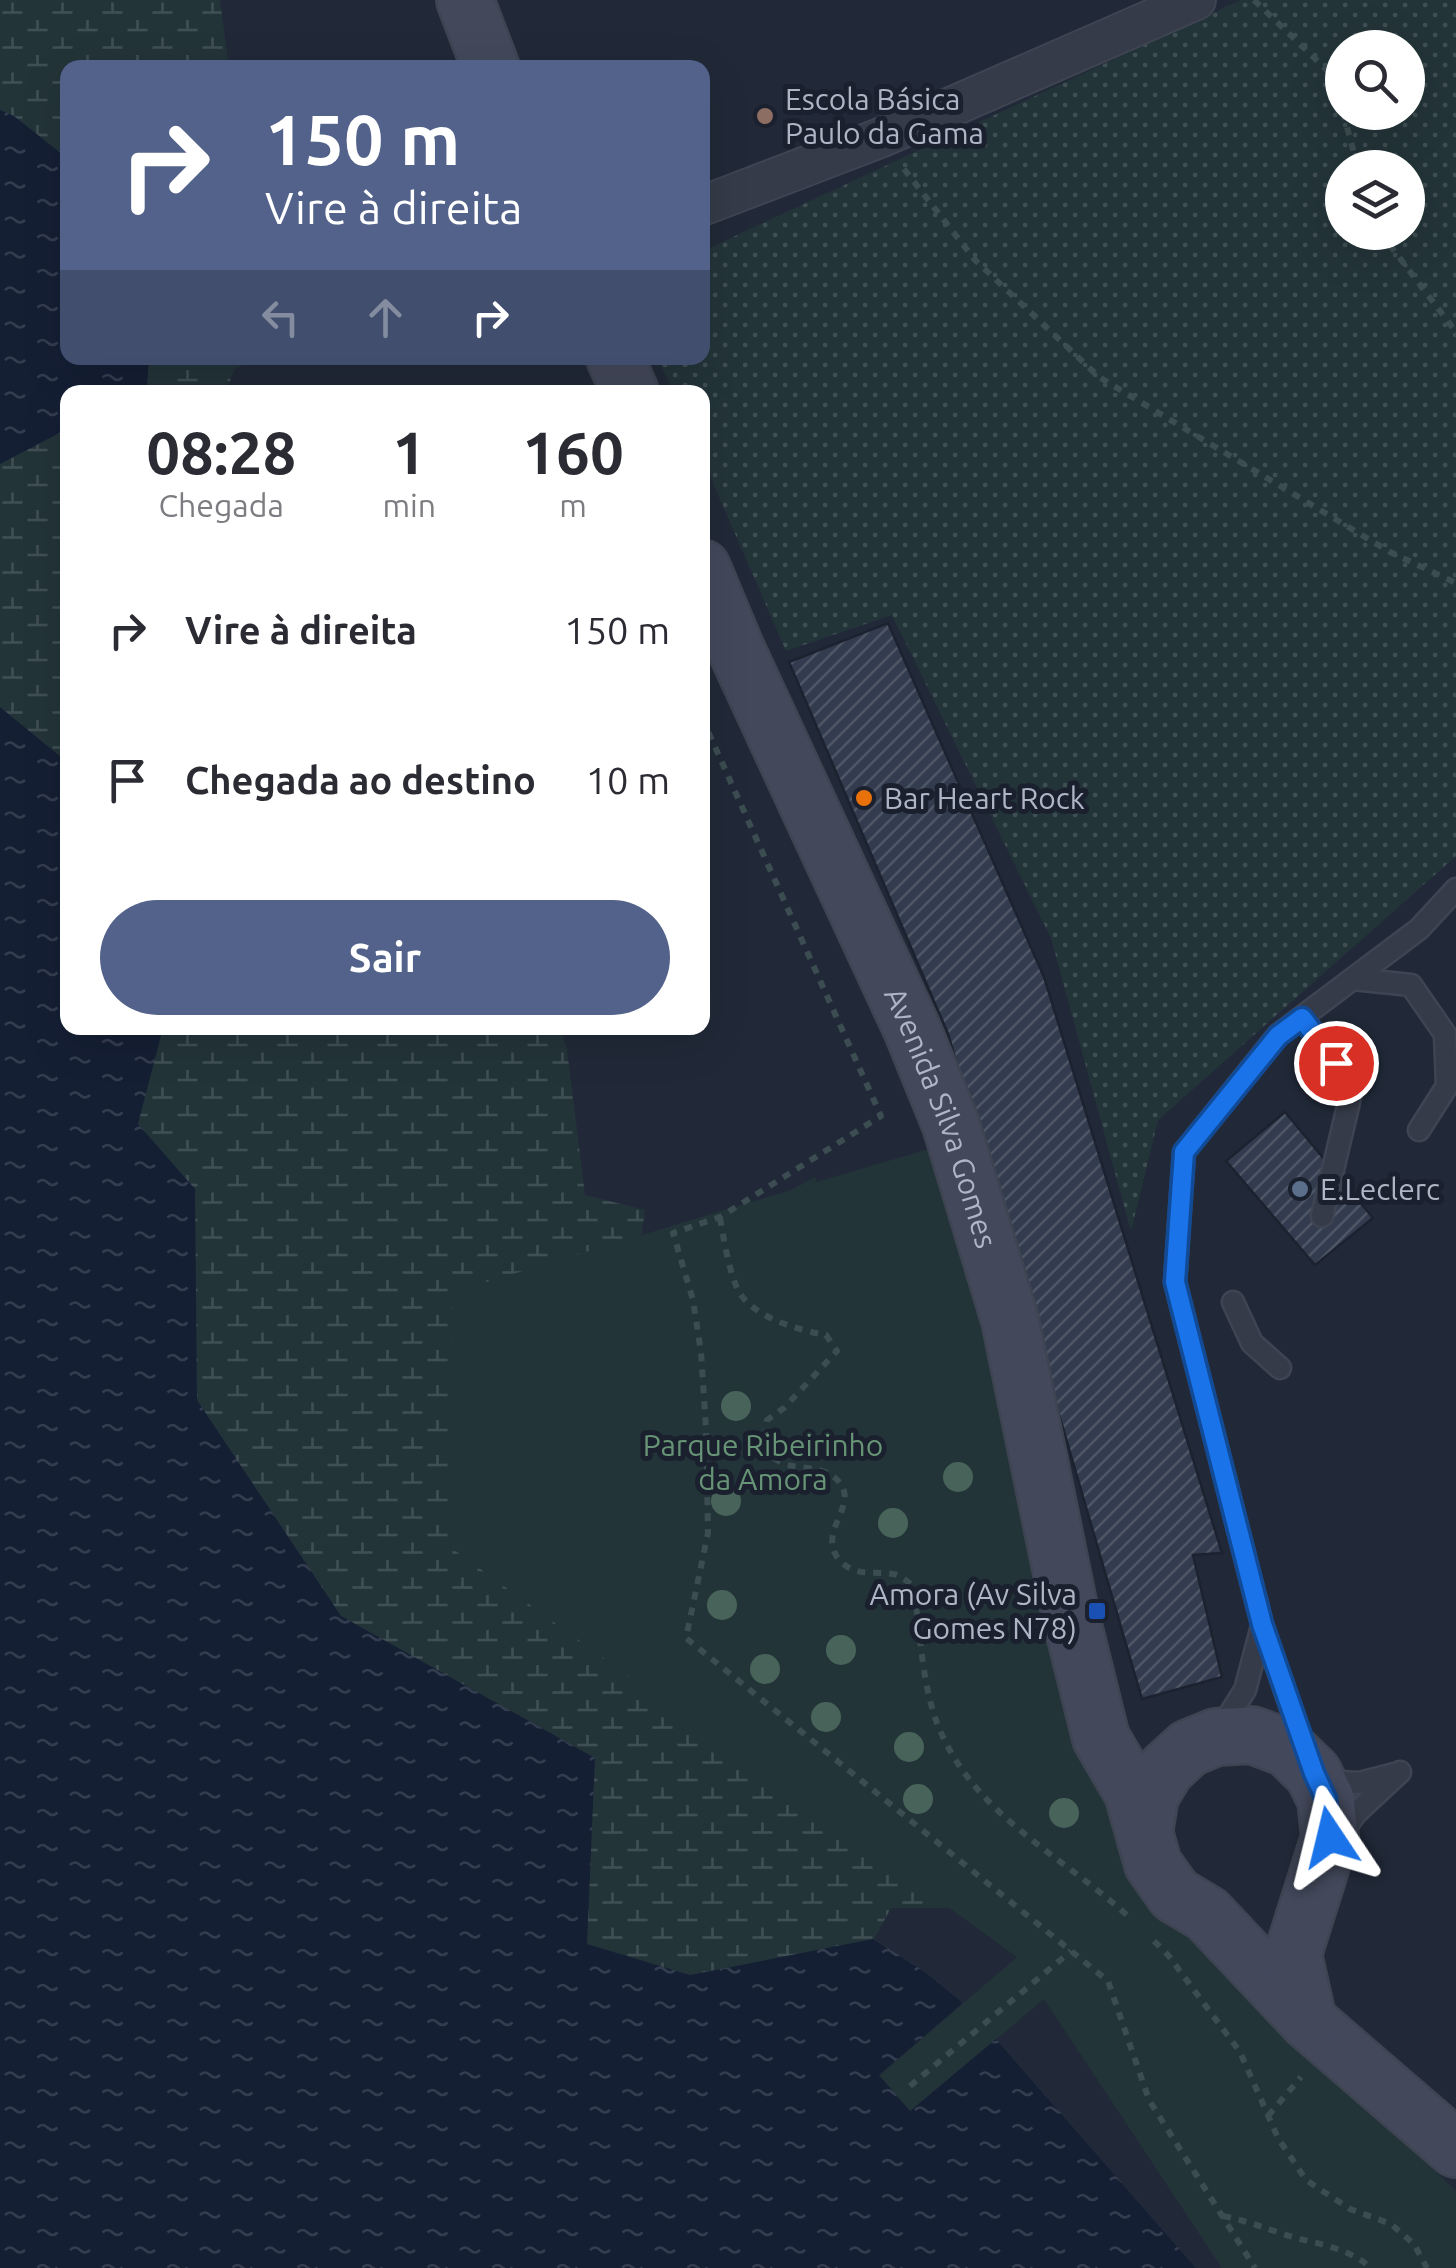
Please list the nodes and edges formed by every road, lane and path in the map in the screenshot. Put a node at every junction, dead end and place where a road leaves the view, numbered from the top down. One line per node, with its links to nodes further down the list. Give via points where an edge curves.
1 (465, 0): 4 (street)
2 (1196, 0): 6 (street)
3 (1254, 0): 5 (path)
4 (489, 60)
5 (1325, 68)
6 (880, 138): 7 (street); 10 (path, via 975,260 1099,377 1390,552)
7 (710, 203)
8 (1394, 250): 9 (path)
9 (1456, 332)
10 (1456, 583)
11 (710, 587): 22 (street, Avenida Silva Gomes, via 950,1125 1010,1320)
12 (710, 736): 18 (path, via 881,1116)
13 (1456, 889): 14 (lane, via 1420,929)
14 (1353, 979): 15 (lane); 16 (lane, via 1411,985 1445,1034 1447,1086)
15 (1302, 1018): 17 (lane, via 1353,1085); 21 (lane, via 1278,1036 1184,1152 1175,1282)
16 (1419, 1130)
17 (1322, 1216)
18 (720, 1218): 28 (path, via 673,1233 693,1300 706,1428 708,1533 686,1638); 32 (path, via 738,1290 754,1308 826,1335 836,1351 767,1420 767,1454 829,1473 843,1486 835,1554 845,1566 895,1574 913,1586 924,1678 938,1725 963,1769 1010,1826 1117,1906 1168,1955 1240,2052)
19 (1234, 1302): 20 (lane, via 1252,1343)
20 (1280, 1368)
21 (1262, 1624): 23 (lane, via 1245,1690); 24 (lane)
22 (1091, 1698): 23 (street, via 1139,1731); 25 (street, Avenida Silva Gomes, via 1102,1738)
23 (1202, 1742): 24 (street, via 1252,1735 1287,1748); 25 (street, via 1166,1769 1150,1796)
24 (1316, 1777): 26 (street, via 1330,1818); 26 (lane, via 1359,1783 1400,1772 1356,1813)
25 (1145, 1827): 27 (street, via 1164,1880 1175,1895)
26 (1321, 1867): 27 (street, via 1294,1900 1268,1914); 29 (street, via 1293,1954)
27 (1208, 1914): 29 (street)
28 (1072, 1951): 31 (path); 34 (path, via 1108,1981 1149,2100)
29 (1308, 2021): 33 (street)
30 (1303, 2074): 32 (path)
31 (910, 2086)
32 (1268, 2116): 37 (path, via 1306,2180 1390,2224 1414,2244)
33 (1456, 2149)
34 (1222, 2216): 35 (path); 36 (path, via 1326,2245)
35 (1255, 2268)
36 (1370, 2268)
37 (1427, 2268)

